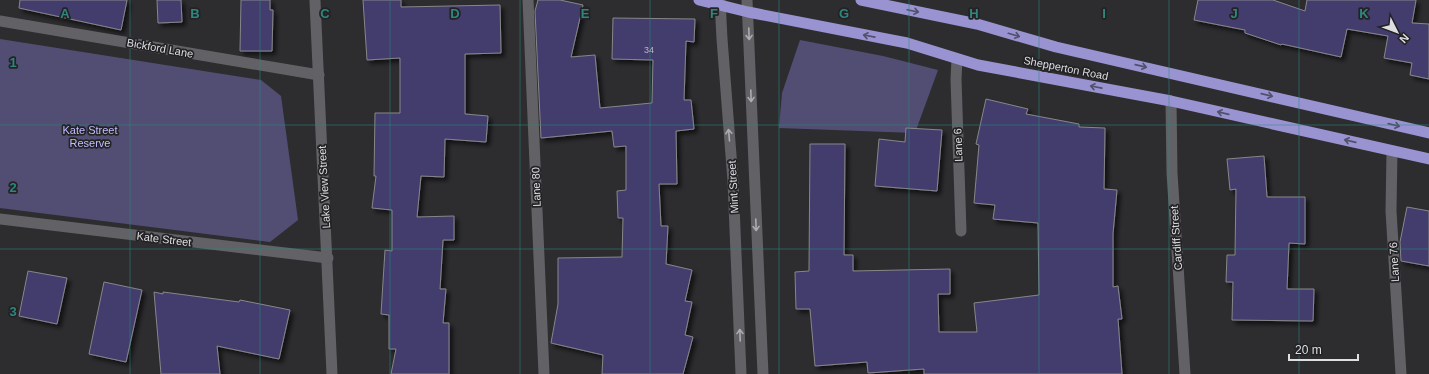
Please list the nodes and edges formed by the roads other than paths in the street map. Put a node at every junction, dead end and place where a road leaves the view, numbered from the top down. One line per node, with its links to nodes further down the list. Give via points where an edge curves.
1 (528, 0): 19 (street, Lane 80)
2 (699, 0): 6 (highway, Shepperton Road)
3 (747, 0): 7 (street, Mint Street)
4 (861, 0): 12 (highway, Shepperton Road, one-way to 12, via 977,24 1056,47)
5 (315, 1): 10 (street, Lake View Street)
6 (720, 3): 7 (highway, Shepperton Road); 20 (street, Mint Street, one-way to 6, via 733,181)
7 (748, 12): 9 (highway, Shepperton Road, one-way to 7, via 908,44); 21 (street, Mint Street, one-way to 21)
8 (0, 21): 10 (street, Bickford Lane)
9 (957, 58): 11 (highway, Shepperton Road, one-way to 9, via 978,65); 16 (street, Lane 6)
10 (319, 75): 17 (street, Lake View Street)
11 (1171, 101): 13 (highway, Shepperton Road, one-way to 11); 22 (street, Cardiff Street, via 1172,173)
12 (1429, 133)
13 (1392, 151): 14 (highway, Shepperton Road); 23 (street, Lane 76, via 1391,211)
14 (1429, 159)
15 (0, 219): 17 (street, Kate Street)
16 (960, 231)
17 (328, 258): 18 (street, Lake View Street)
18 (332, 374)
19 (544, 374)
20 (741, 374)
21 (763, 374)
22 (1185, 374)
23 (1401, 374)

